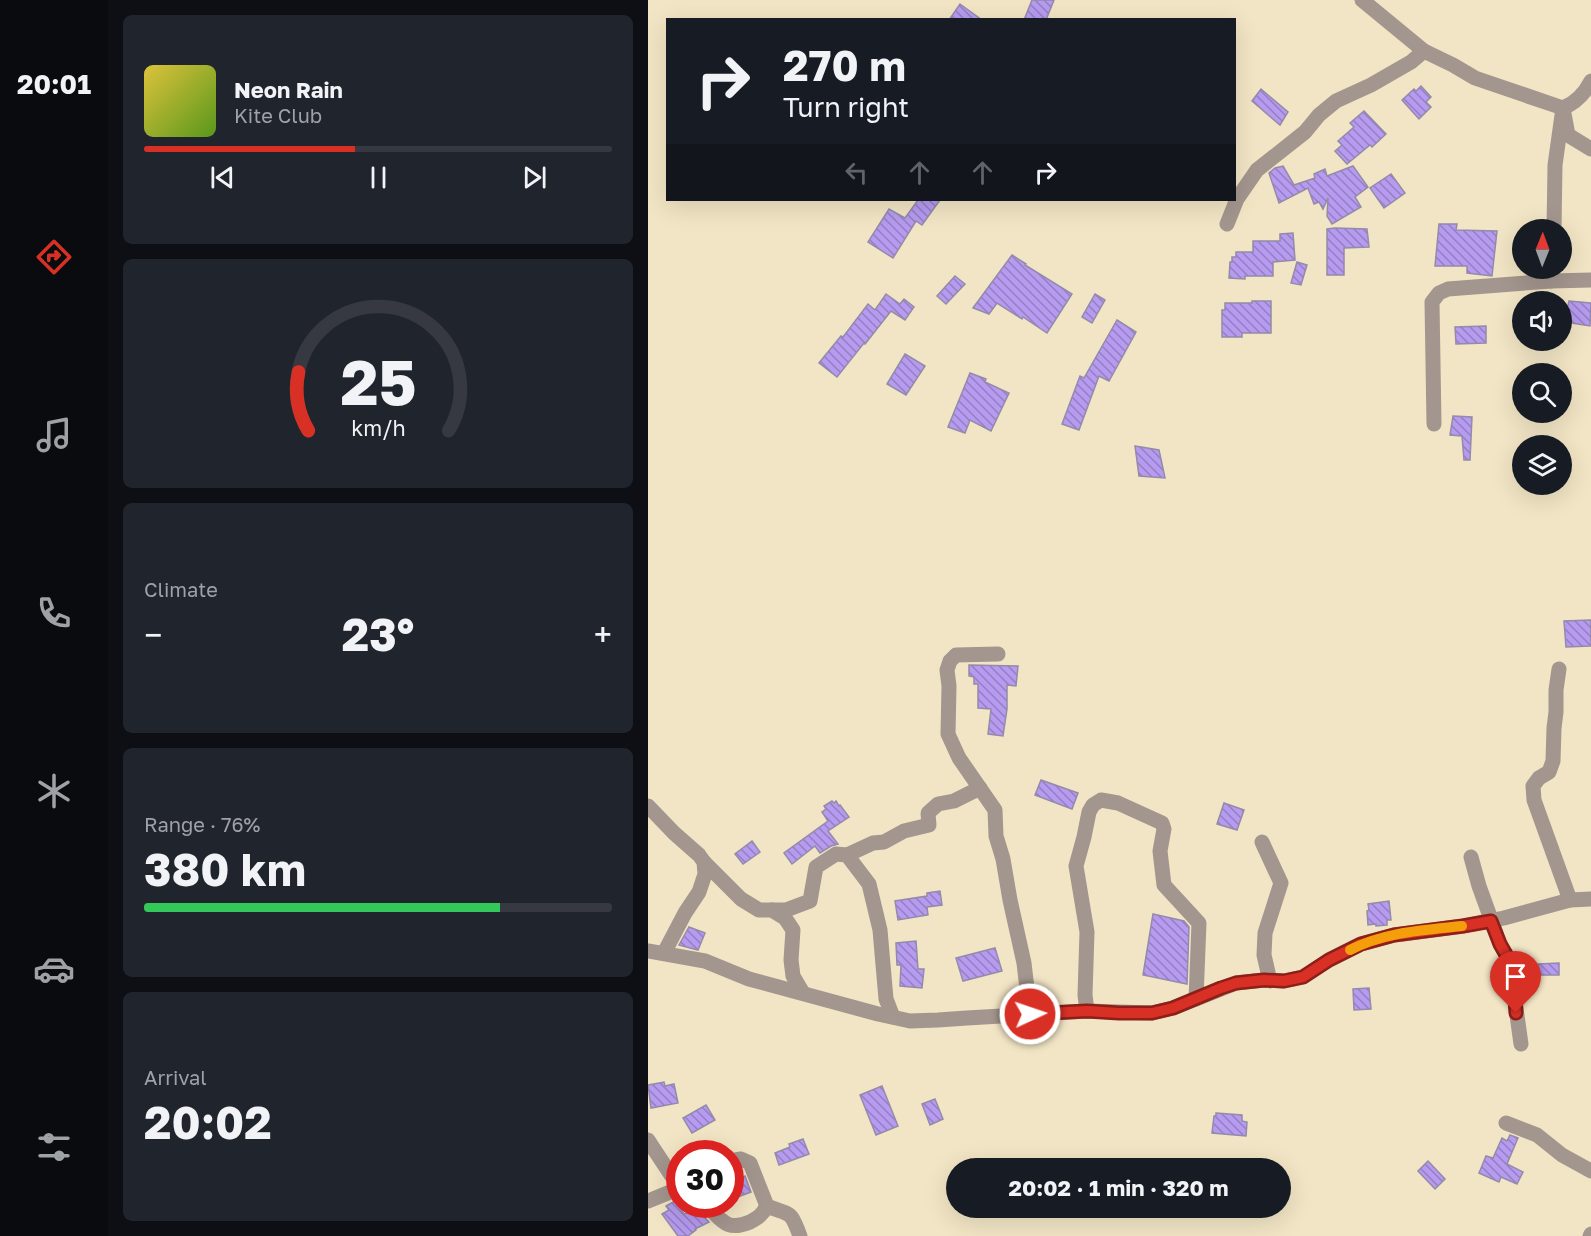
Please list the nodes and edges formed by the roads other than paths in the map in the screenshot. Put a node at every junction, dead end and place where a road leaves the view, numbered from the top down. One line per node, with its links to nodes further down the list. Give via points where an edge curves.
1 (1362, 0): 2 (street)
2 (1424, 51): 4 (street, via 1475,78); 7 (street, via 1371,85 1336,101 1319,115 1305,132 1257,170 1237,199)
3 (1591, 81): 4 (street, via 1572,104)
4 (1563, 108): 5 (street, via 1568,135); 6 (street, via 1555,165)
5 (1591, 149)
6 (1554, 219)
7 (1227, 224)
8 (1572, 272): 10 (street)
9 (1520, 279): 11 (street, via 1448,288 1432,303)
10 (1585, 280)
11 (1434, 424)
12 (998, 654): 14 (street, via 956,655 947,670 948,734)
13 (1559, 669): 21 (street, via 1553,761 1549,772 1533,786 1534,800)
14 (980, 788): 17 (street, via 938,804 928,813 929,825); 30 (street, via 995,810 996,836 1024,963)
15 (648, 806): 19 (street)
16 (1262, 842): 26 (street, via 1281,883 1265,933 1264,955)
17 (847, 855): 22 (street, via 836,854 816,867 810,901 786,910); 31 (street, via 869,884 880,930 886,999)
18 (1471, 857): 23 (street)
19 (704, 862): 22 (street, via 741,899 759,910); 25 (street, via 699,892)
20 (1591, 899): 21 (street)
21 (1570, 900): 23 (street)
22 (772, 910): 27 (street, via 785,918 793,930 792,976)
23 (1491, 921): 26 (street, via 1394,935 1361,944 1303,977); 32 (street, via 1513,967)
24 (648, 951): 25 (street)
25 (664, 953): 27 (street, via 705,961 749,979)
26 (1270, 981): 28 (street, via 1236,983)
27 (803, 993): 31 (street)
28 (1197, 999): 29 (street, via 1152,1013); 29 (street, via 1199,923 1164,885 1162,823 1118,803 1101,800 1089,812 1076,866 1087,932)
29 (1087, 1011): 30 (street)
30 (1030, 1014): 31 (street, via 910,1021)
31 (893, 1017)
32 (1521, 1044)
33 (1506, 1123): 37 (street, via 1537,1135)
34 (648, 1140): 36 (street)
35 (744, 1160): 40 (street, via 750,1163)
36 (666, 1167)
37 (1591, 1172)
38 (666, 1194): 39 (street)
39 (648, 1201)
40 (767, 1206): 41 (street, via 762,1216 738,1227); 42 (street, via 786,1211)
41 (720, 1218)
42 (800, 1236)

